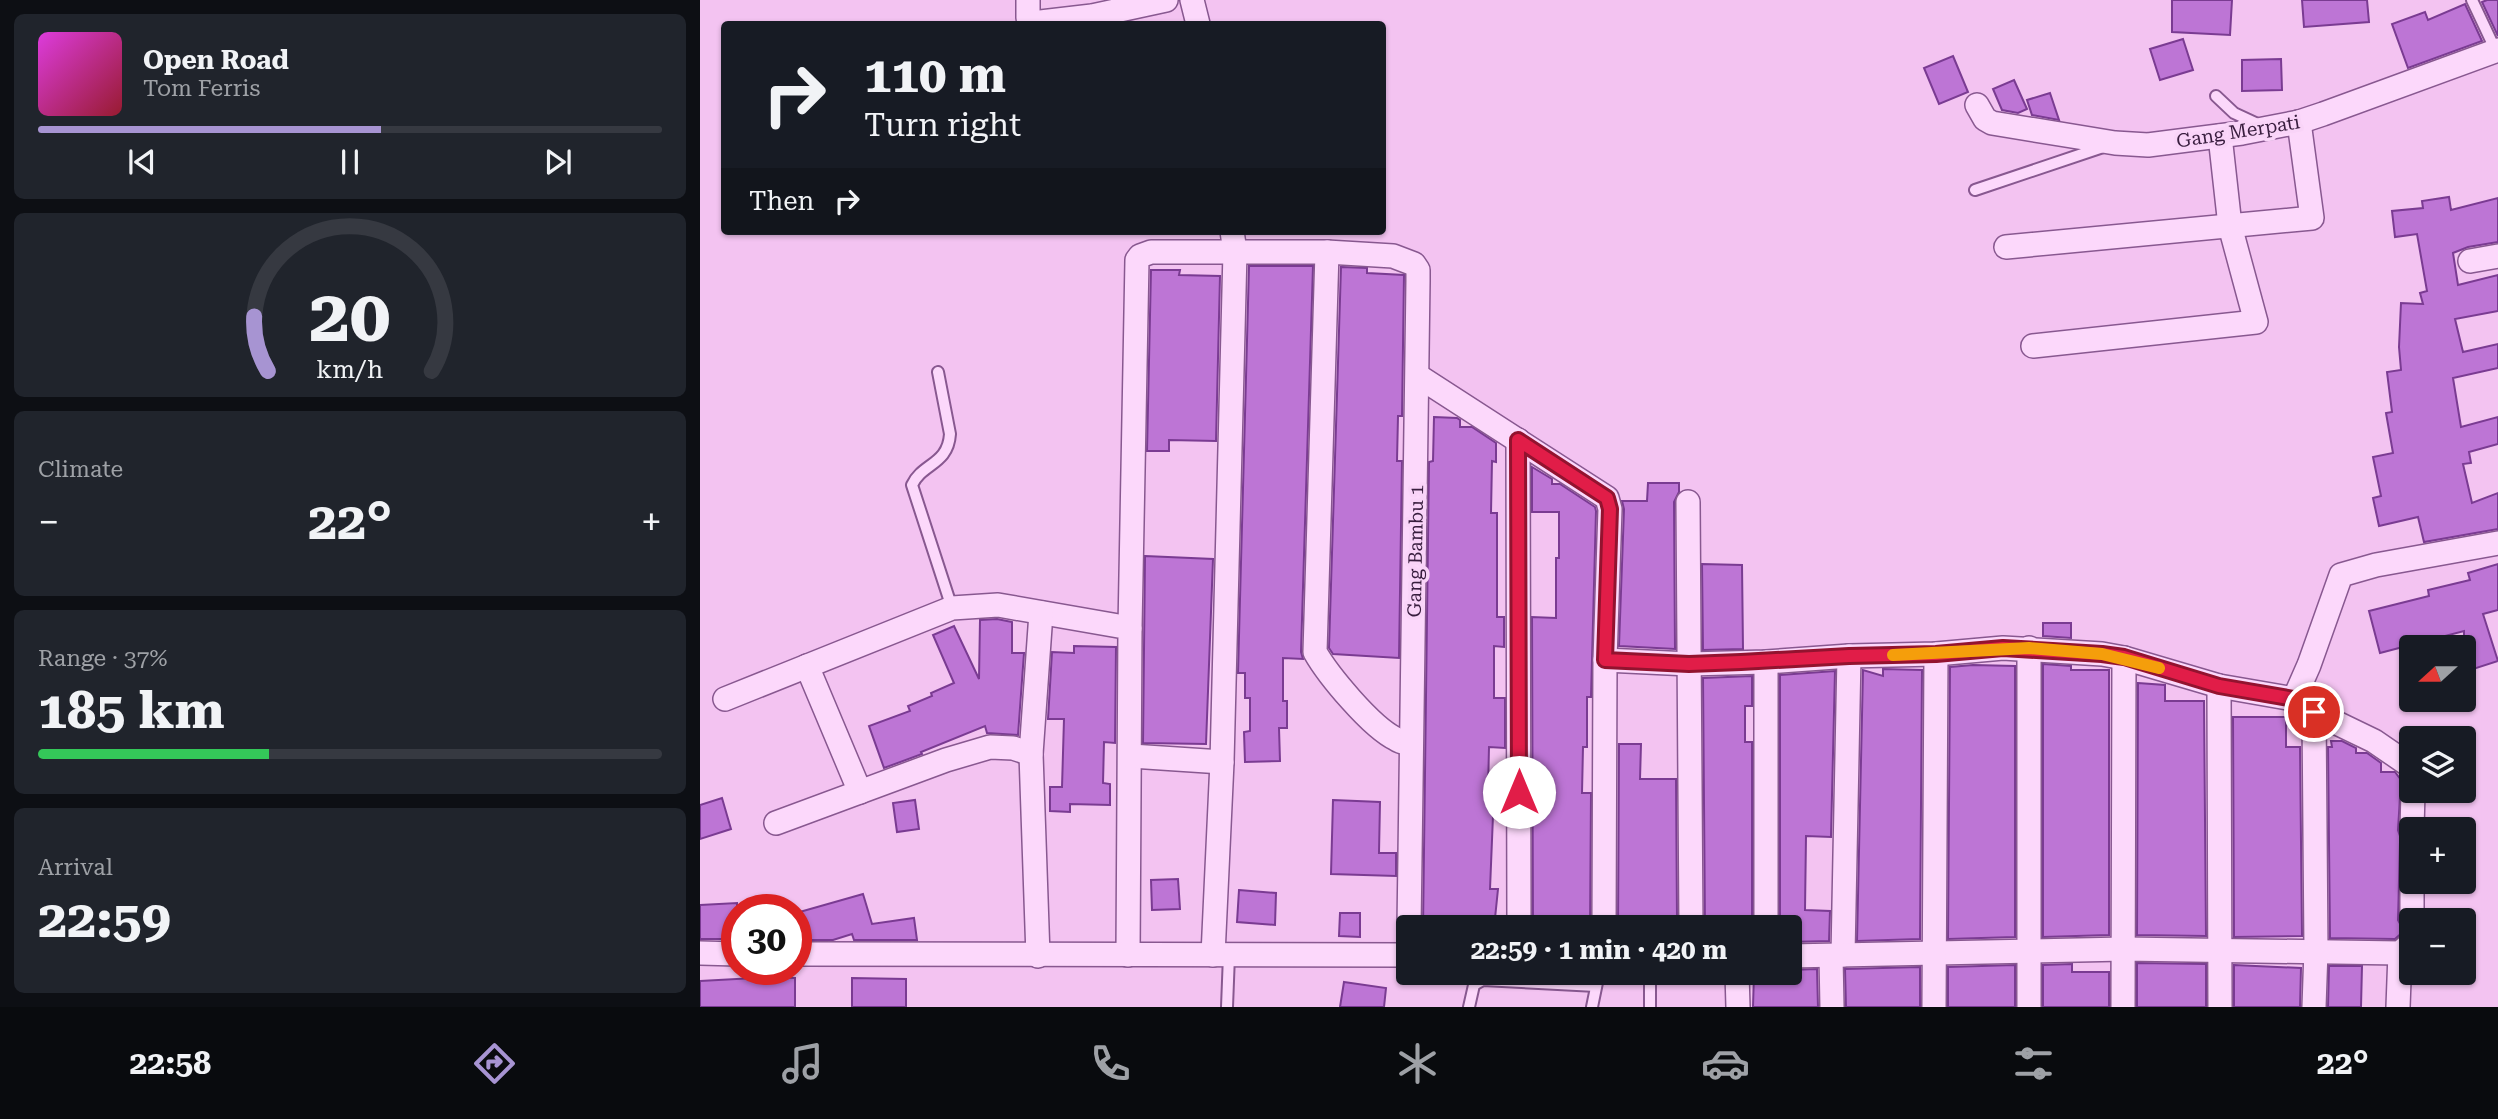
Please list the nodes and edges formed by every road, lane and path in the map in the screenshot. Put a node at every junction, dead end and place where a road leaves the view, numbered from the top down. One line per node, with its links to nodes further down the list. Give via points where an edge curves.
1 (1028, 0): 5 (street)
2 (1166, 0): 6 (street)
3 (1192, 0): 7 (street)
4 (2472, 0): 8 (lane)
5 (1030, 21)
6 (1049, 21)
7 (1197, 21)
8 (2497, 50): 11 (street, Gang Merpati)
9 (2216, 96): 12 (lane, via 2234,113)
10 (1977, 105): 14 (street, Gang Merpati, via 1992,123)
11 (2299, 122): 12 (street, Gang Merpati); 16 (street, via 2312,218)
12 (2267, 129): 13 (street, Gang Merpati)
13 (2220, 136): 14 (street, Gang Merpati, via 2148,145); 16 (street)
14 (2115, 143): 15 (lane)
15 (1975, 190)
16 (2230, 226): 18 (street); 22 (street, via 2256,322)
17 (1233, 242): 19 (street); 30 (street, via 1151,252 1137,260); 47 (street)
18 (2006, 247)
19 (1327, 252): 24 (street, Gang Bambu 1, via 1394,256 1414,264 1419,281); 43 (street, via 1315,652 1327,674 1381,729)
20 (2498, 256): 21 (street)
21 (2470, 261)
22 (2033, 345)
23 (938, 372): 28 (lane, via 950,443 944,456 912,485)
24 (1418, 376): 25 (street); 43 (street, Gang Bambu 1)
25 (1518, 440): 35 (street, via 1607,498); 51 (street)
26 (1688, 502): 37 (street)
27 (2498, 543): 41 (street, via 2341,575)
28 (952, 608): 29 (street, via 998,604); 38 (street)
29 (1041, 613): 30 (street); 44 (street)
30 (1130, 628): 45 (street)
31 (2029, 648): 32 (street); 34 (street); 57 (street)
32 (1936, 654): 33 (street); 63 (street)
33 (1849, 656): 36 (street); 67 (street)
34 (2124, 657): 39 (street); 56 (street)
35 (1605, 660): 37 (street); 52 (street)
36 (1766, 662): 37 (street); 54 (street)
37 (1689, 664): 53 (street)
38 (807, 666): 40 (street); 48 (street)
39 (2219, 686): 41 (street); 59 (street)
40 (725, 699)
41 (2294, 699): 42 (street)
42 (2314, 712): 46 (street); 58 (street)
43 (1411, 744): 50 (street, Gang Bambu 1)
44 (1031, 754): 48 (street, via 990,747); 68 (street)
45 (1131, 756): 47 (street); 64 (street)
46 (2399, 758)
47 (1222, 762): 65 (street)
48 (860, 792): 49 (street)
49 (776, 823)
50 (1409, 915)
51 (1519, 915)
52 (1604, 915)
53 (1691, 915)
54 (1766, 915)
55 (2399, 948): 58 (street)
56 (2124, 949): 57 (street); 59 (street); 82 (street)
57 (2030, 950): 63 (street); 81 (street)
58 (2316, 950): 59 (street); 84 (street)
59 (2221, 952): 83 (street)
60 (700, 953): 61 (street)
61 (721, 954)
62 (812, 954): 68 (street)
63 (1934, 954): 67 (street); 80 (street)
64 (1128, 955): 65 (street); 68 (street)
65 (1221, 955): 66 (street); 74 (lane)
66 (1396, 955)
67 (1837, 955): 69 (street); 79 (street)
68 (1038, 956)
69 (1802, 956)
70 (1650, 985): 77 (lane)
71 (1737, 985): 78 (street)
72 (2401, 985): 85 (street)
73 (1597, 986): 75 (lane, via 1483,980 1474,985); 76 (lane)
74 (1227, 1007)
75 (1469, 1007)
76 (1592, 1007)
77 (1650, 1007)
78 (1738, 1007)
79 (1832, 1007)
80 (1934, 1007)
81 (2029, 1007)
82 (2123, 1007)
83 (2220, 1007)
84 (2314, 1007)
85 (2398, 1007)

